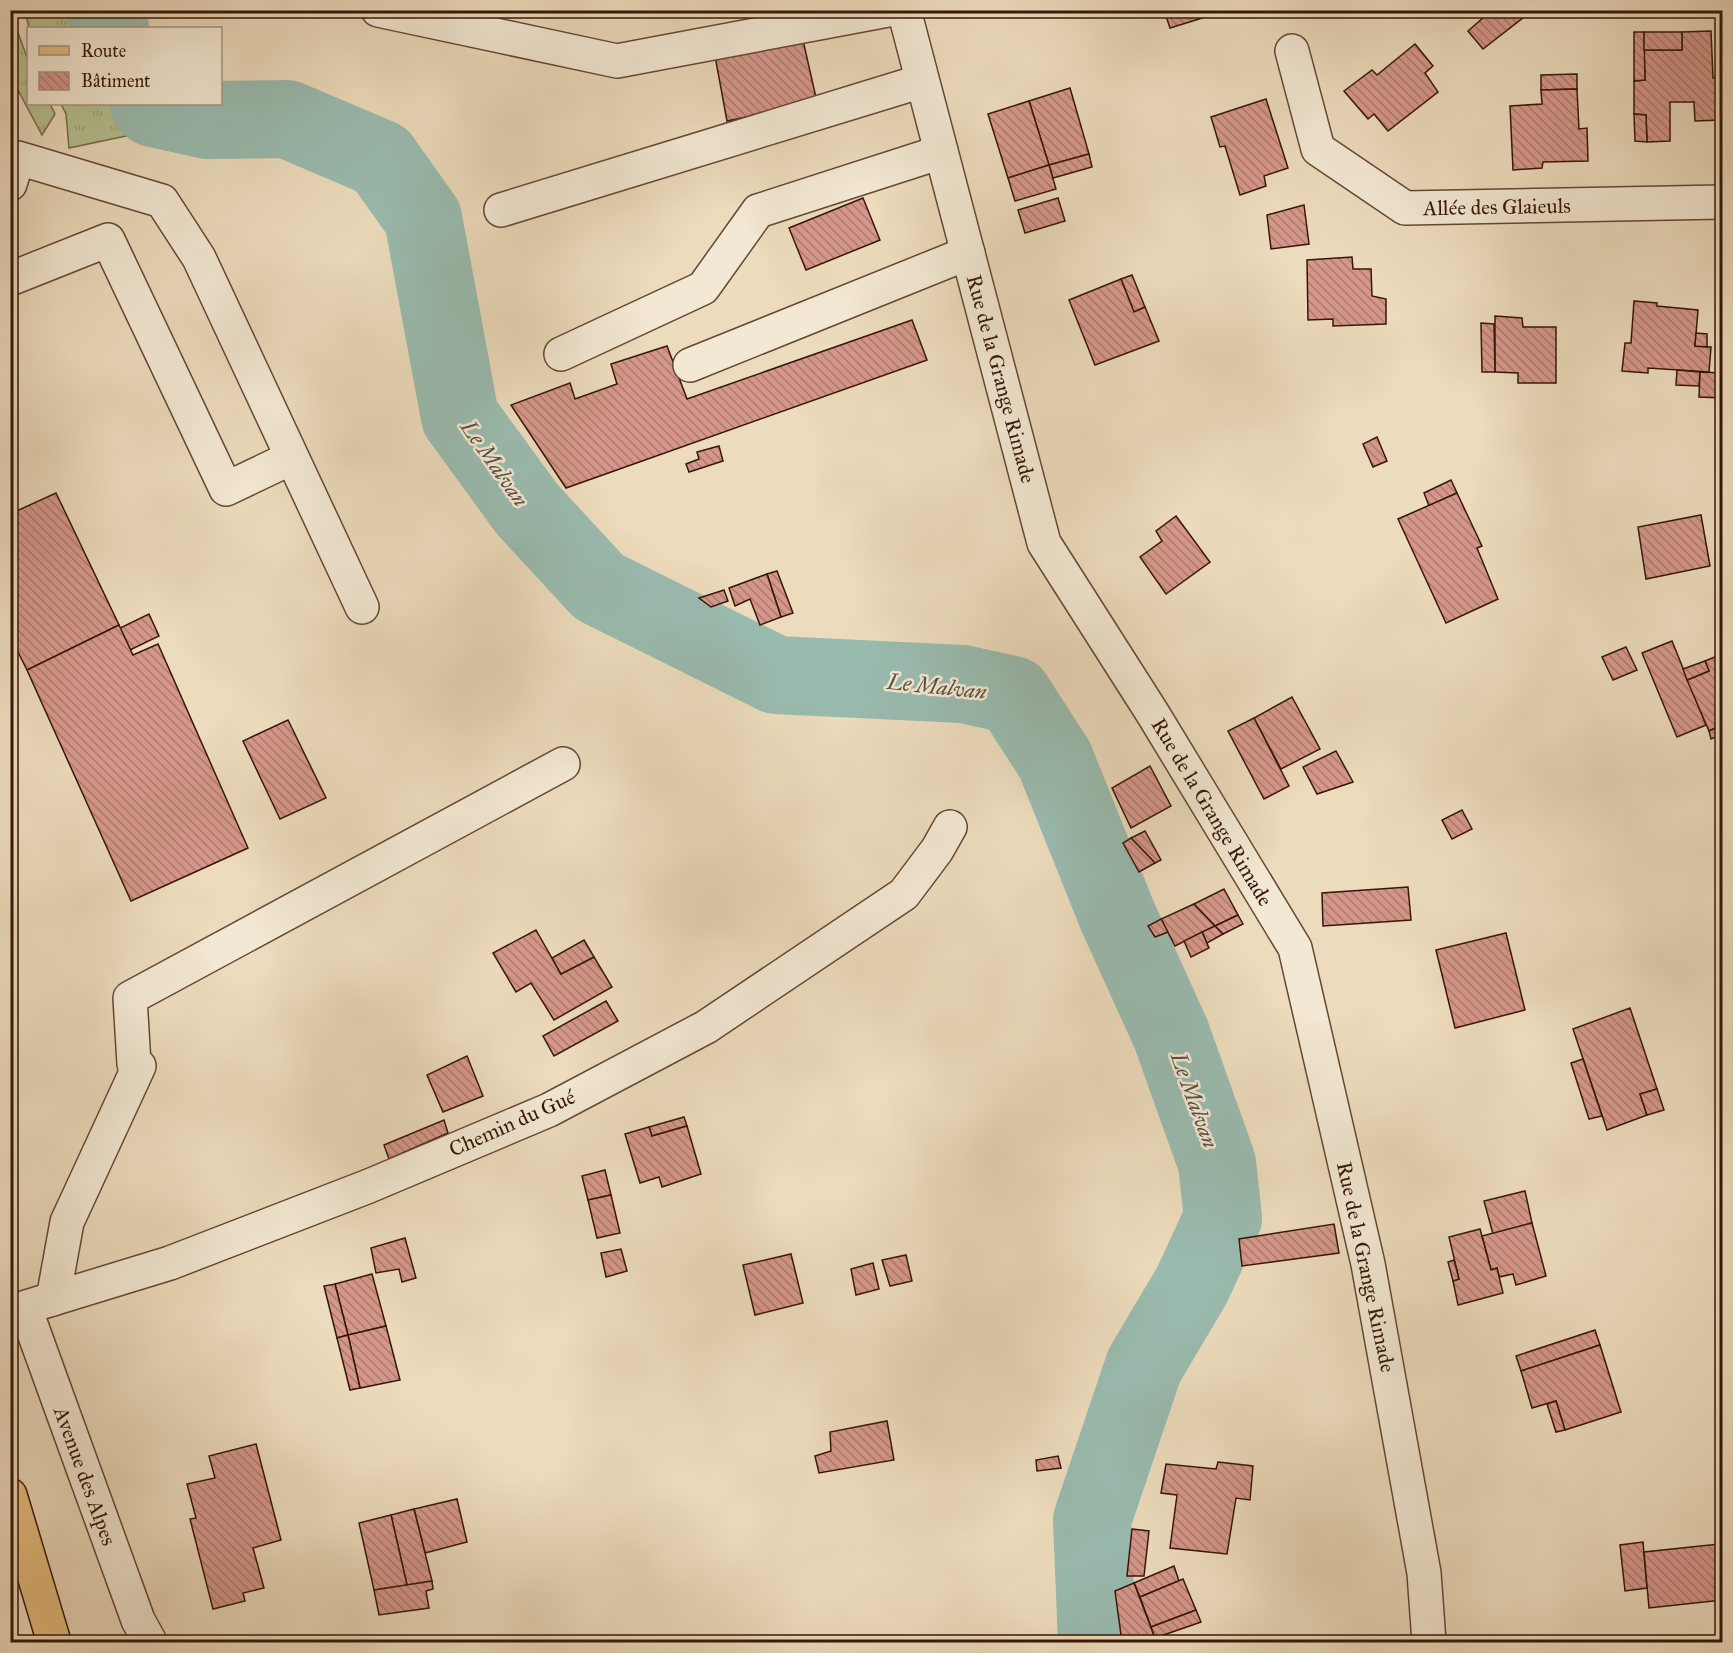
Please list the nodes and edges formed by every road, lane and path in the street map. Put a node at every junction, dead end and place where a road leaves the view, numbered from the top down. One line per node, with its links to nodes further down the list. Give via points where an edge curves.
1 (378, 10): 2 (street, via 617,61)
2 (888, 10)
3 (904, 10): 5 (street, Rue de la Grange Rimade)
4 (1292, 51): 8 (street, Allée des Glaieuls, via 1318,149 1404,208)
5 (922, 81): 6 (street, Rue de la Grange Rimade); 9 (street)
6 (941, 153): 10 (street, Rue de la Grange Rimade); 12 (street, via 758,211 703,288)
7 (13, 159): 14 (street, via 162,201 199,258)
8 (1722, 202)
9 (501, 210)
10 (968, 253): 13 (street); 22 (street, Rue de la Grange Rimade, via 1044,543 1154,714 1295,948 1368,1264 1424,1573)
11 (10, 279): 14 (street, via 108,240 226,489)
12 (561, 354)
13 (690, 365)
14 (291, 458): 15 (street)
15 (362, 607)
16 (563, 764): 18 (street, via 130,998 134,1064 139,1066)
17 (950, 827): 18 (street, Chemin du Gué, via 904,894 706,1027 549,1110 369,1186 170,1263)
18 (29, 1306): 21 (street, Avenue des Alpes, via 138,1620)
19 (10, 1495): 20 (main road)
20 (54, 1642)
21 (150, 1642)
22 (1429, 1642)

